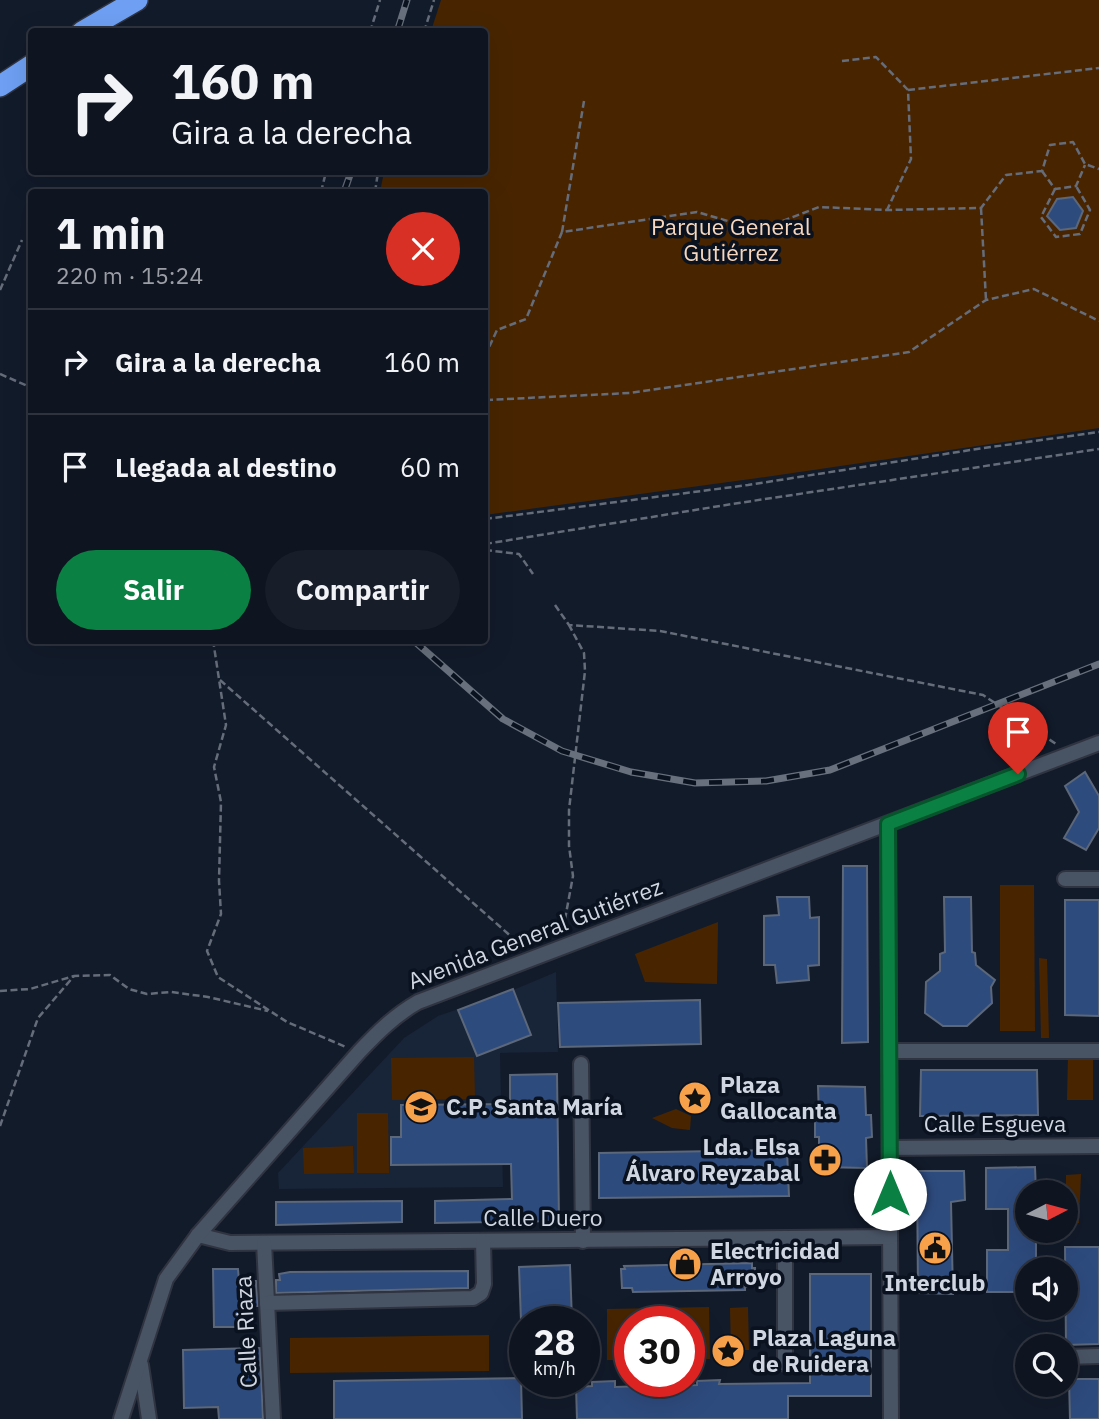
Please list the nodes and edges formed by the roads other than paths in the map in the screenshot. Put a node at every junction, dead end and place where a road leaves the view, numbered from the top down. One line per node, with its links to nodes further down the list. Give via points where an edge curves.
1 (137, 0): 2 (highway)
2 (89, 28)
3 (28, 68): 4 (highway)
4 (0, 86)
5 (1099, 743): 6 (street, Avenida General Gutiérrez)
6 (888, 824): 9 (street); 14 (street, Avenida General Gutiérrez, via 418,1002 383,1027 359,1052)
7 (1065, 879): 8 (street)
8 (1099, 879)
9 (890, 1051): 10 (street); 13 (street)
10 (1099, 1051)
11 (581, 1064): 18 (street)
12 (1099, 1146): 13 (street, Calle Esgueva)
13 (890, 1148): 15 (street)
14 (198, 1235): 19 (street, Calle Duero, via 230,1243); 23 (street, Avenida General Gutiérrez, via 166,1279)
15 (890, 1237): 16 (street, Calle Duero); 30 (street)
16 (785, 1238): 18 (street, Calle Duero); 24 (street)
17 (483, 1241): 18 (street, Calle Duero); 19 (street, Calle Duero); 20 (street, via 484,1284 473,1298)
18 (583, 1241)
19 (264, 1243): 20 (street, Calle Riaza)
20 (267, 1303): 29 (street, Calle Riaza)
21 (1099, 1356): 22 (street)
22 (1078, 1357)
23 (141, 1361): 25 (street, Avenida General Gutiérrez); 26 (street, Avenida General Gutiérrez)
24 (785, 1364)
25 (143, 1390): 27 (street, Avenida General Gutiérrez); 28 (street, Avenida General Gutiérrez)
26 (121, 1419)
27 (149, 1419)
28 (157, 1419)
29 (273, 1419)
30 (891, 1419)

